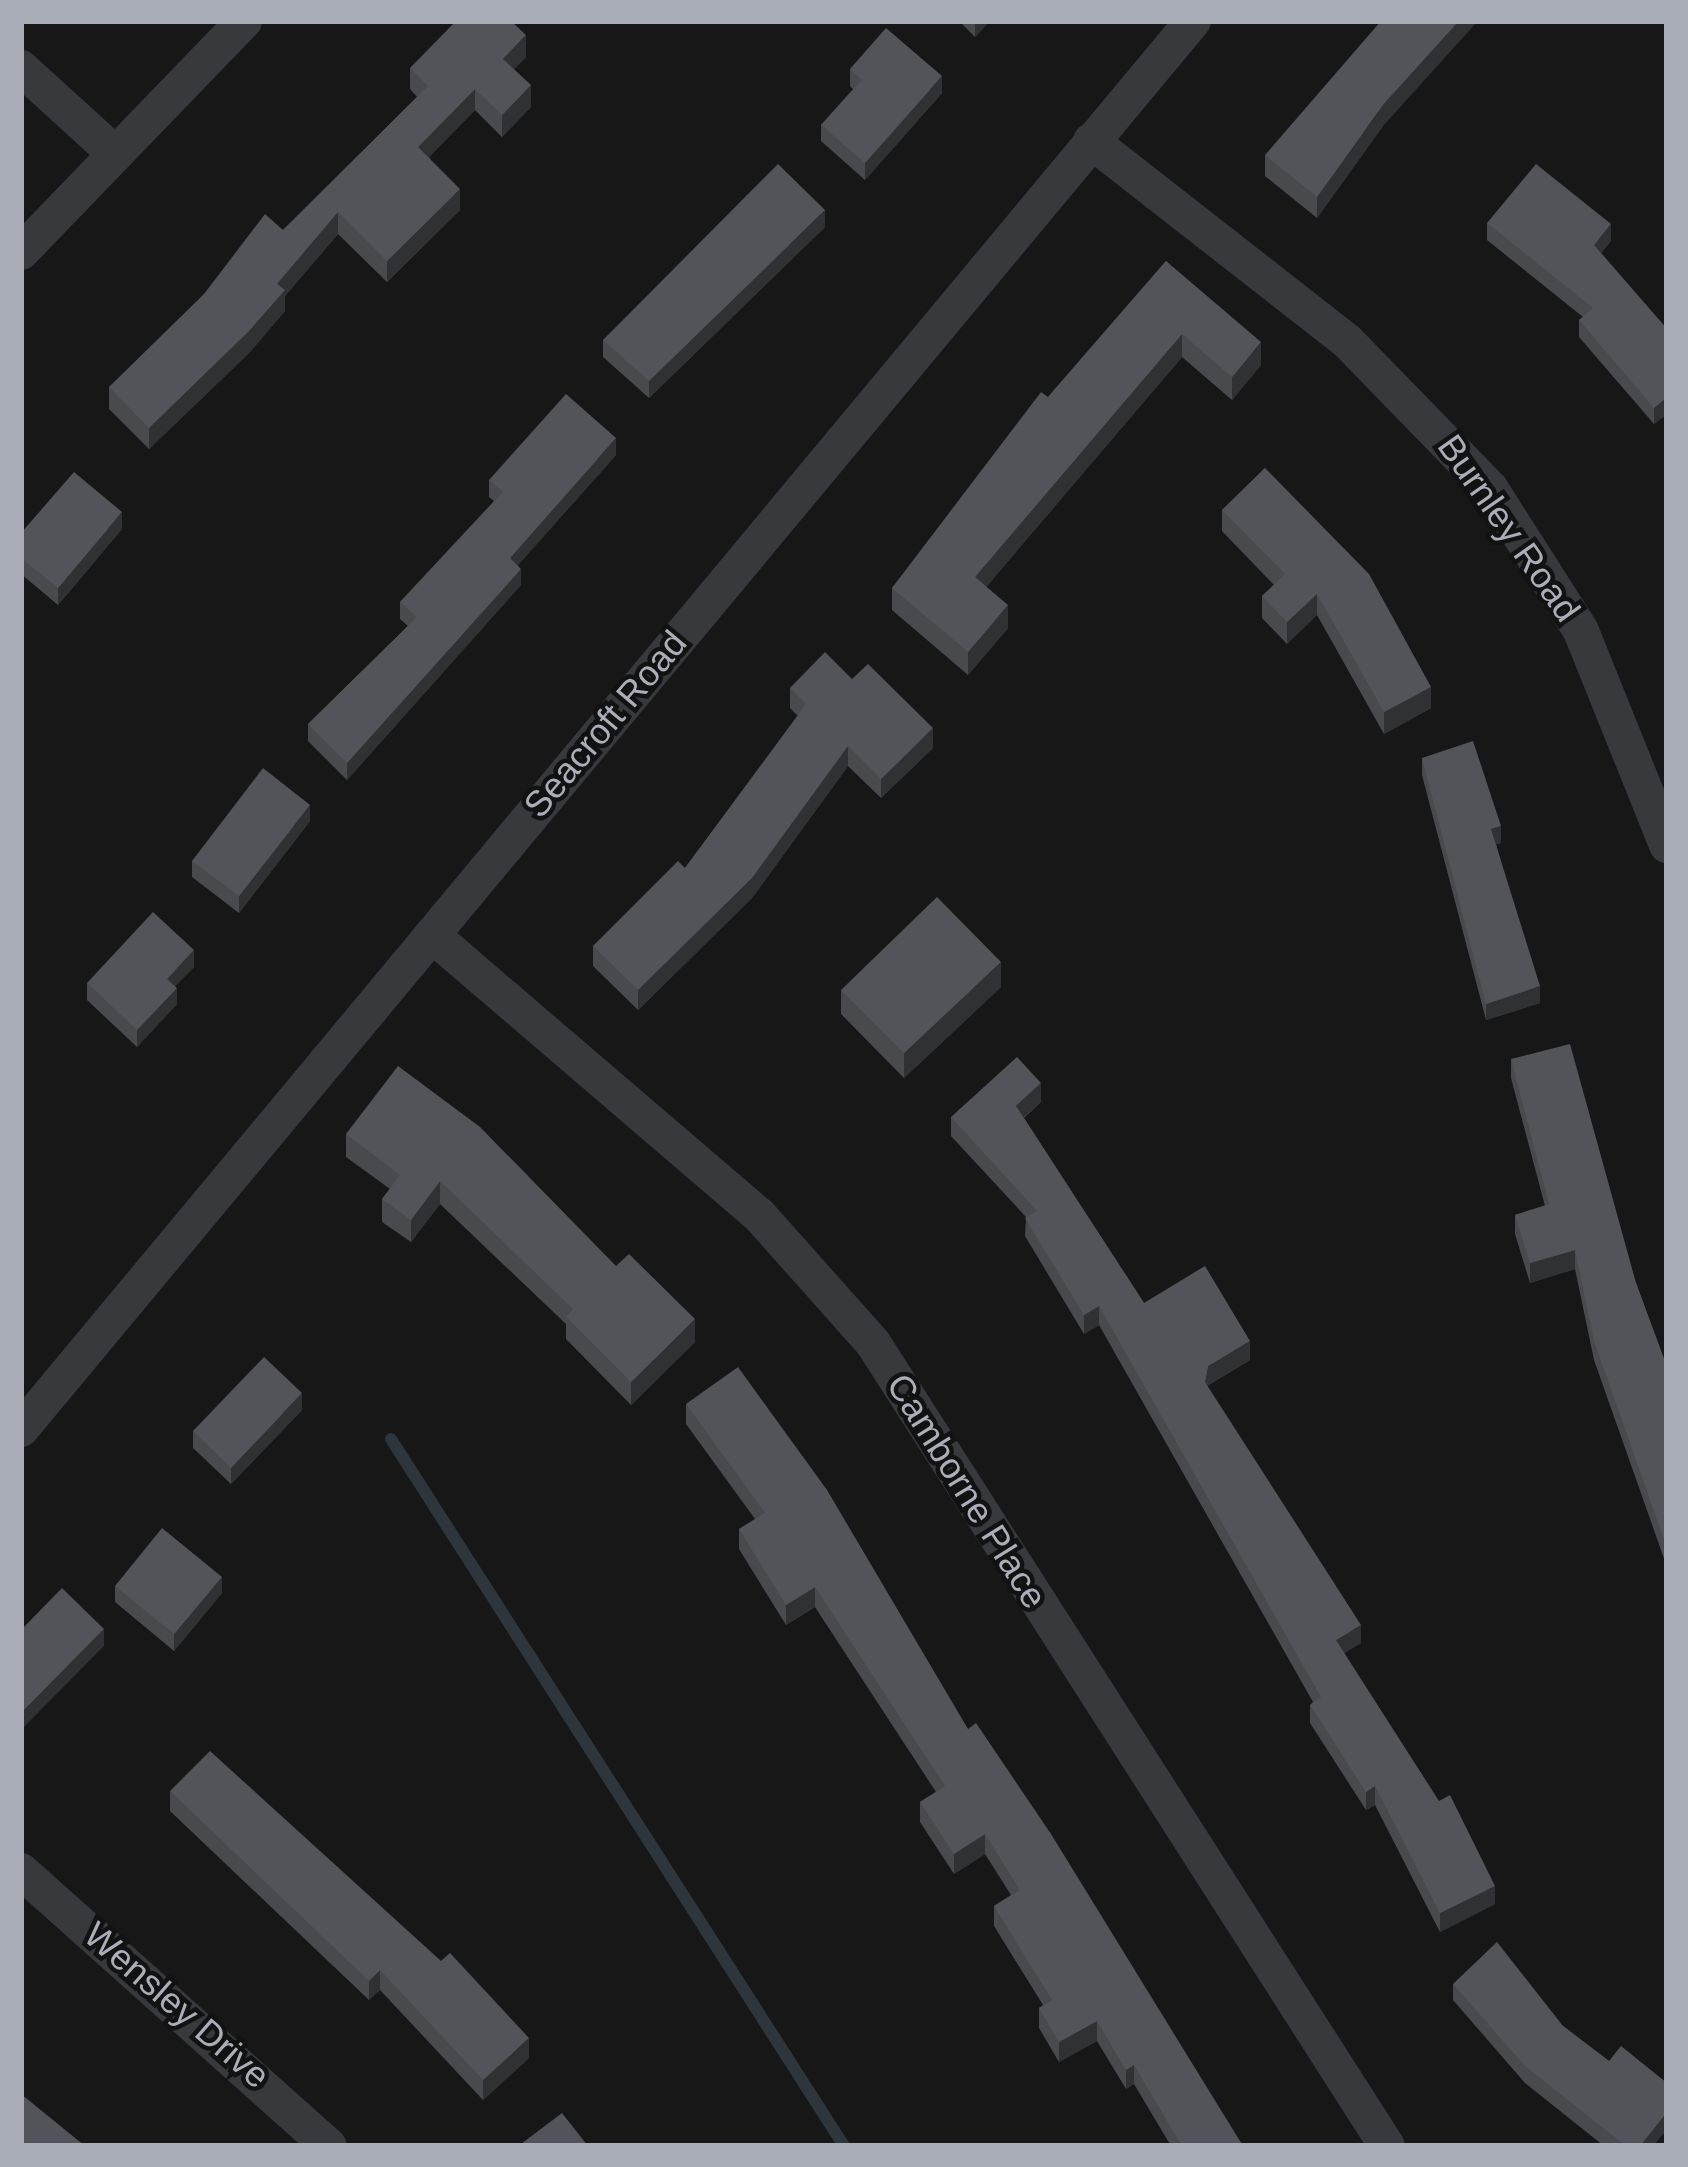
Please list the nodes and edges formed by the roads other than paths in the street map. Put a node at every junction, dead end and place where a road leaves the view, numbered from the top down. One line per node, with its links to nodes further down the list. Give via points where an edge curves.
1 (244, 21): 5 (street)
2 (1193, 21): 4 (street, Seacroft Road)
3 (21, 68): 5 (street)
4 (1091, 142): 7 (street, Burnley Road, via 1347,340 1450,440 1581,631); 8 (street, Seacroft Road)
5 (110, 150): 6 (street)
6 (21, 252)
7 (1667, 845)
8 (432, 935): 9 (street, Seacroft Road); 12 (street, Camborne Place, via 759,1215 873,1343)
9 (21, 1429)
10 (21, 1870): 11 (street, Wensley Drive)
11 (328, 2146)
12 (1387, 2146)

